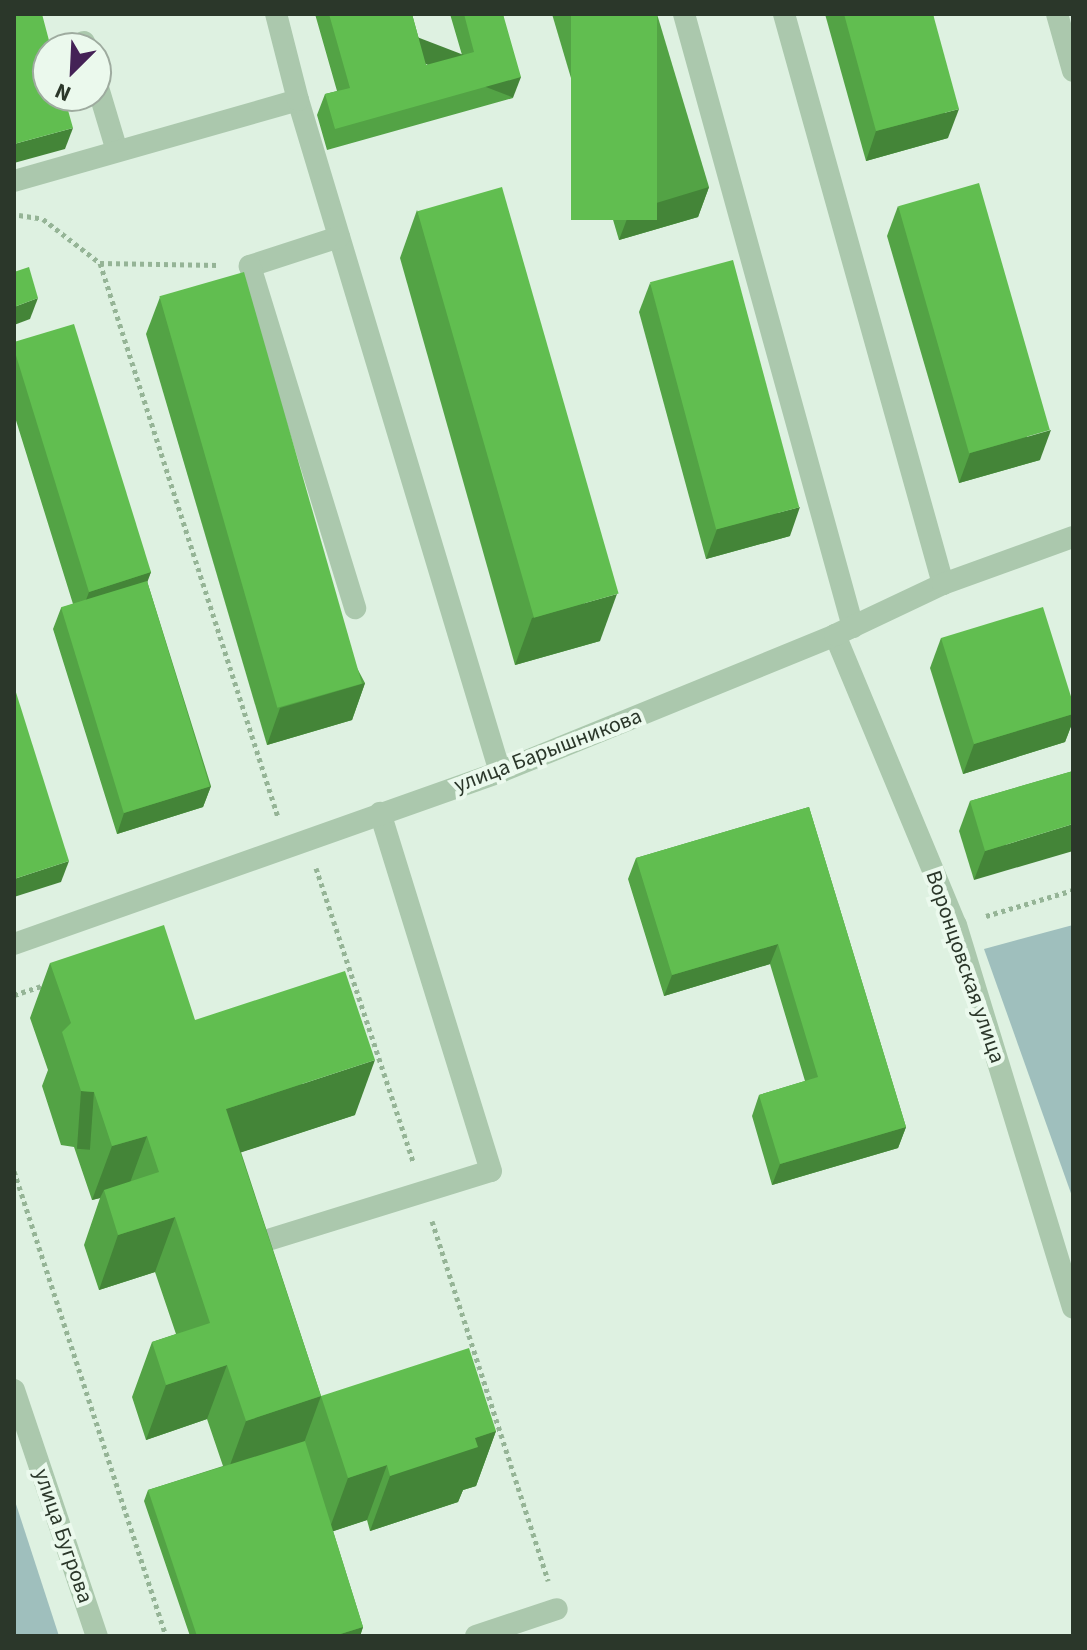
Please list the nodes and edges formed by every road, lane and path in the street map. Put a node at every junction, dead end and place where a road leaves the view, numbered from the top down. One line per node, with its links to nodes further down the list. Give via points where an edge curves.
1 (276, 14): 6 (street)
2 (684, 14): 17 (street, Воронцовская улица)
3 (784, 14): 15 (street)
4 (1057, 14): 5 (street)
5 (1073, 71)
6 (298, 100): 8 (street); 11 (street)
7 (105, 112): 8 (street)
8 (117, 151): 9 (street)
9 (14, 181)
10 (14, 214): 12 (path, via 43,219)
11 (339, 237): 13 (street); 18 (street)
12 (100, 263): 13 (path); 20 (path)
13 (250, 266): 16 (street)
14 (1073, 537): 15 (street, улица Барышникова)
15 (943, 584): 17 (street, улица Барышникова)
16 (355, 608)
17 (844, 631): 18 (street, улица Барышникова); 22 (street, Воронцовская улица)
18 (500, 772): 19 (street, улица Барышникова)
19 (380, 813): 20 (street, улица Барышникова); 27 (street, via 491,1171)
20 (287, 845): 23 (street, улица Барышникова)
21 (1073, 890): 22 (path)
22 (956, 925): 28 (street, Воронцовская улица)
23 (14, 944)
24 (54, 982): 25 (path)
25 (14, 995)
26 (14, 1171): 34 (path)
27 (268, 1240)
28 (1073, 1307)
29 (477, 1361): 30 (path)
30 (462, 1366)
31 (14, 1390): 33 (street, улица Бугрова)
32 (557, 1609): 35 (street)
33 (97, 1636)
34 (166, 1636)
35 (476, 1636)

